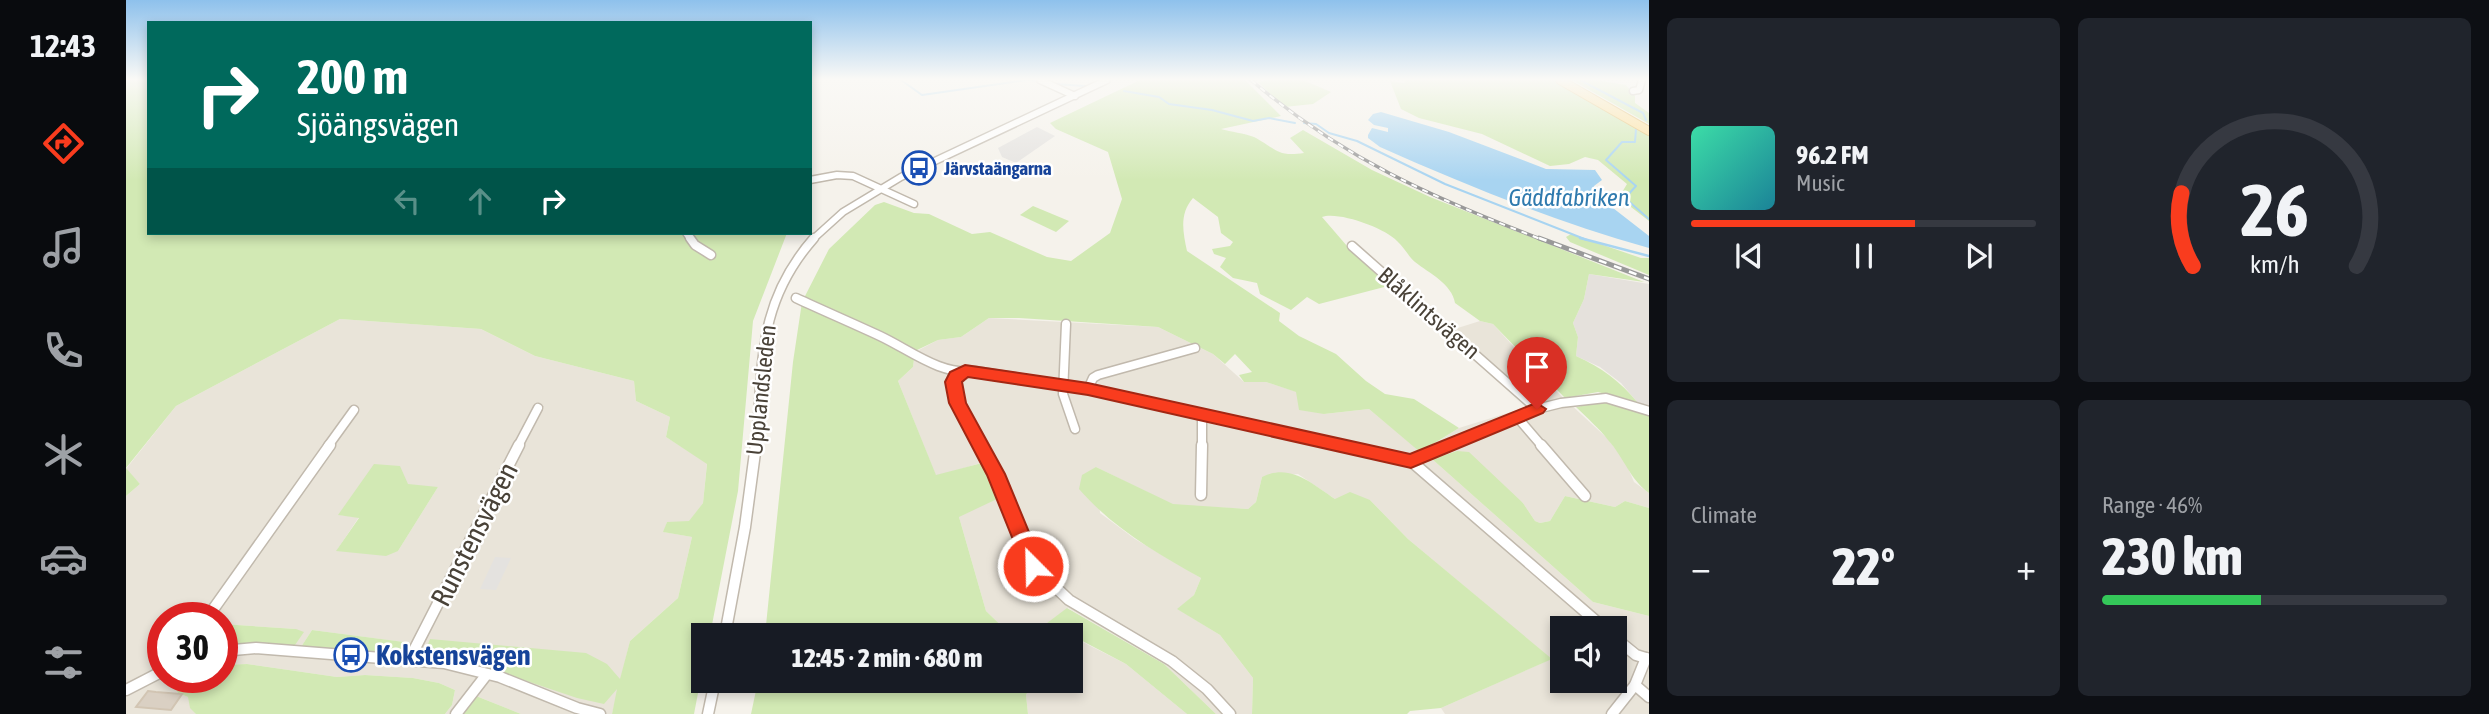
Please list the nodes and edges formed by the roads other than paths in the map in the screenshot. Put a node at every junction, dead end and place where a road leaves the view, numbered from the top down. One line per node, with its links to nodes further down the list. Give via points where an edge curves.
1 (1038, 113): 5 (street, Upplandsleden)
2 (1618, 113): 3 (main road)
3 (1649, 131)
4 (812, 180): 5 (street, via 848,176)
5 (878, 187): 6 (street); 28 (street, Upplandsleden, via 813,236 776,293 765,333 754,463)
6 (914, 204)
7 (688, 235): 9 (street)
8 (1352, 246): 17 (street, Blåklintsvägen)
9 (710, 254)
10 (796, 298): 13 (street)
11 (1066, 324): 14 (street)
12 (1195, 348): 15 (street, via 1098,375)
13 (960, 373): 14 (street, via 975,371); 42 (street, via 953,386 957,403 996,474 1033,566 1069,600 1172,661)
14 (1063, 384): 15 (street); 22 (street)
15 (1088, 389): 20 (street)
16 (538, 408): 32 (street, Runstensvägen)
17 (1537, 409): 19 (street, via 1599,397); 21 (street)
18 (354, 410): 26 (street)
19 (1649, 411)
20 (1202, 414): 23 (street); 24 (street)
21 (1517, 417): 23 (street); 25 (street)
22 (1075, 429)
23 (1411, 461): 27 (street)
24 (1200, 495)
25 (1585, 496)
26 (218, 602)
27 (1590, 616)
28 (727, 623)
29 (1627, 648): 31 (street)
30 (238, 650): 32 (street)
31 (1648, 659): 35 (street)
32 (410, 660): 33 (street)
33 (486, 674): 39 (street); 40 (street)
34 (147, 679): 36 (street)
35 (1635, 685): 38 (street); 43 (street)
36 (126, 690)
37 (712, 693): 41 (street)
38 (1649, 697)
39 (456, 714)
40 (600, 714)
41 (708, 714)
42 (1230, 714)
43 (1612, 714)

